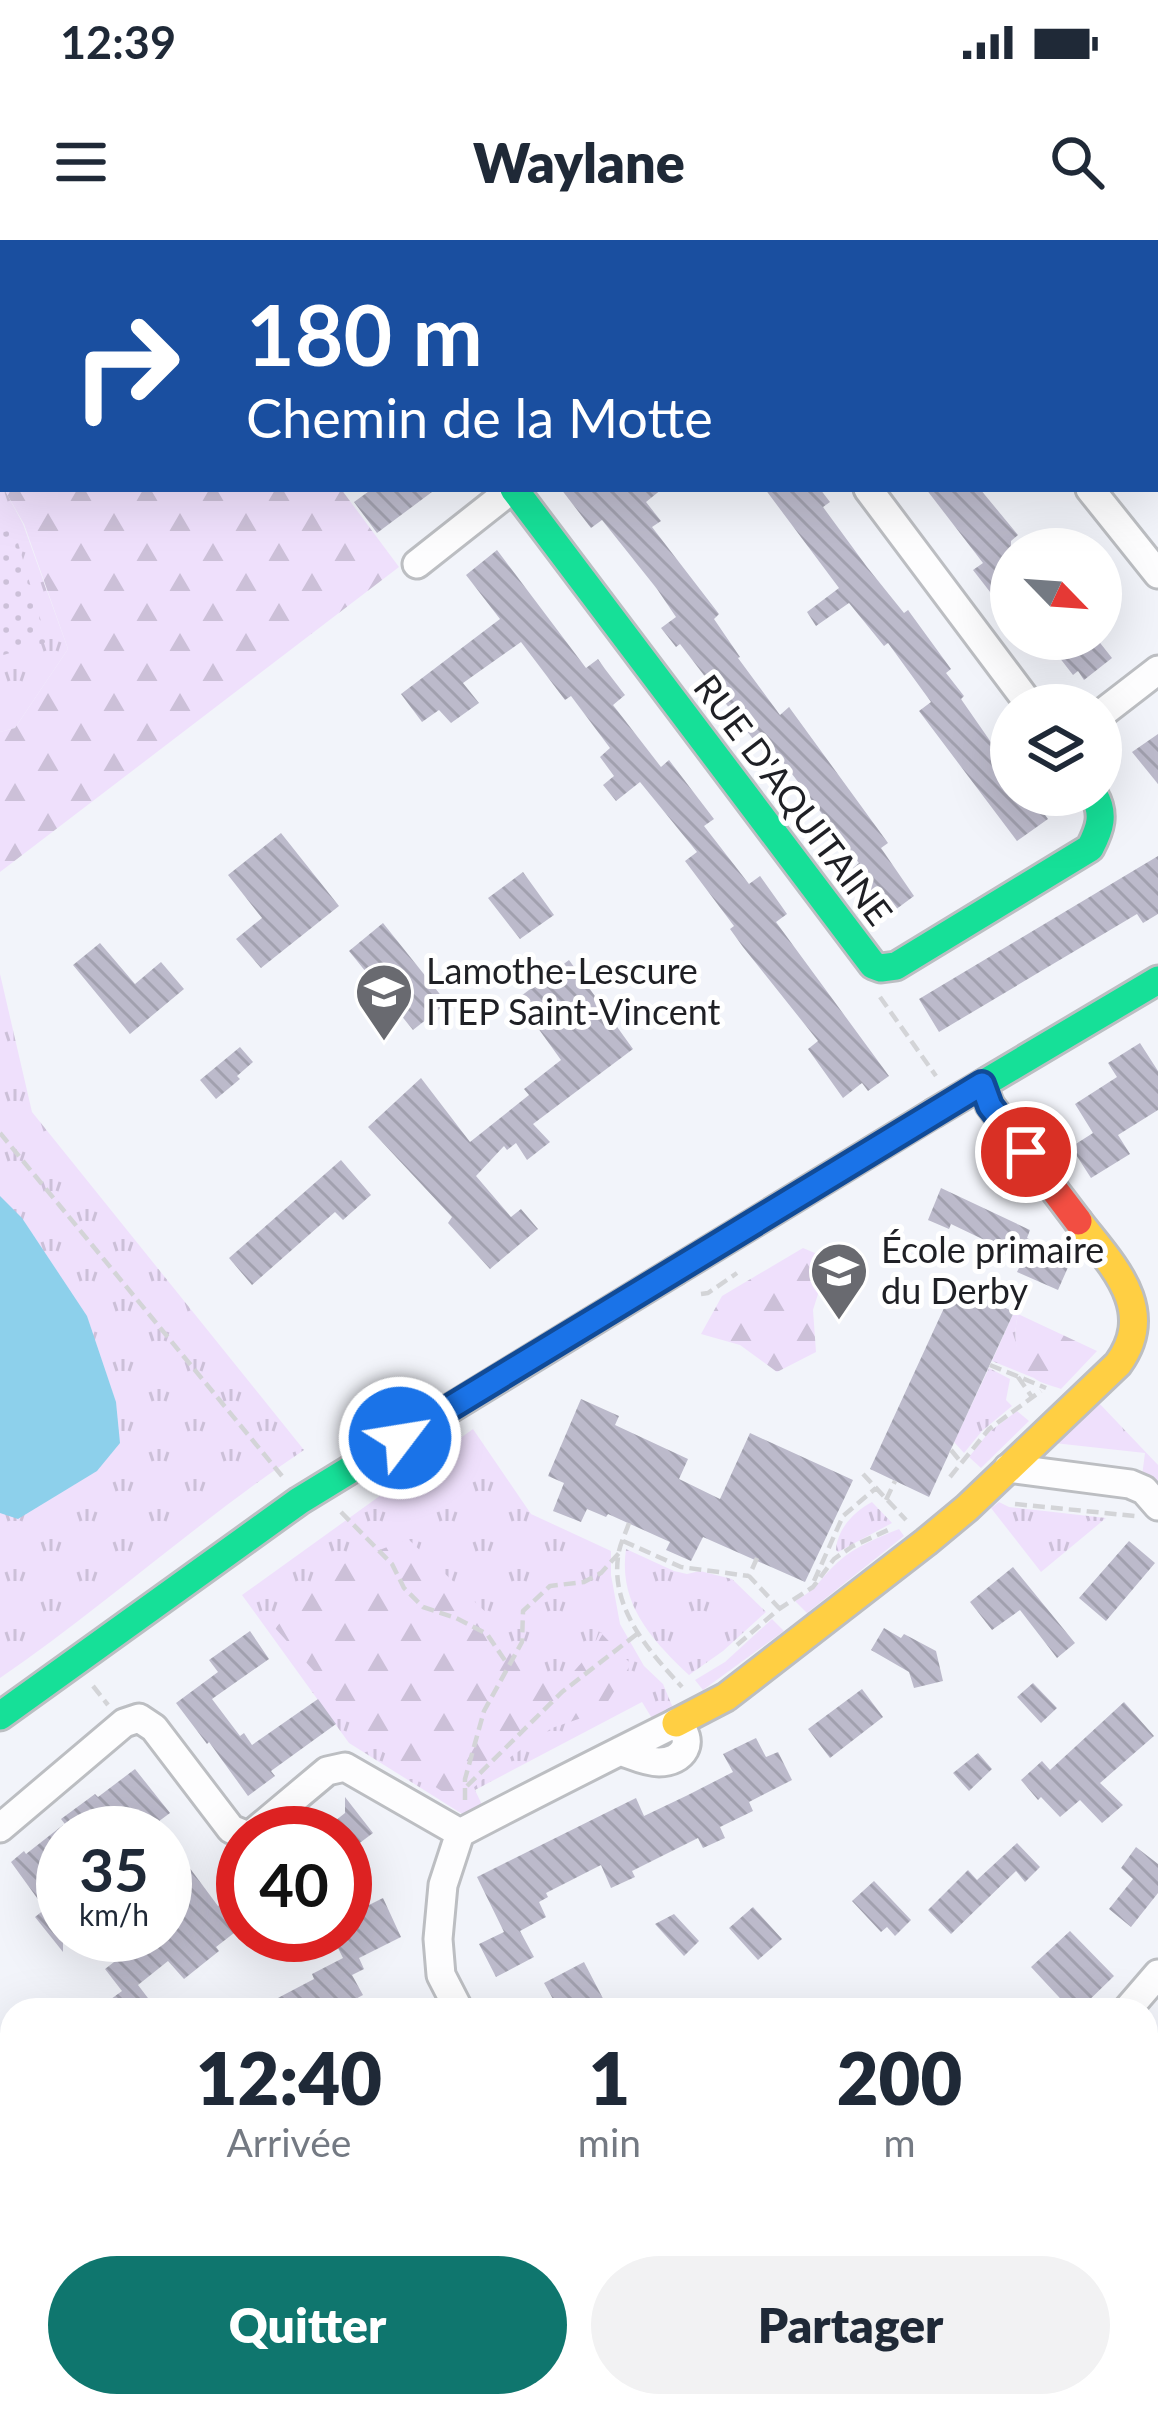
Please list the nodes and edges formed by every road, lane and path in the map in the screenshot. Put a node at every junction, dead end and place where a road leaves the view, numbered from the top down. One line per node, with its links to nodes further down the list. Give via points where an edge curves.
1 (509, 492): 5 (street)
2 (515, 492): 11 (street, RUE D'AQUITAINE)
3 (870, 492): 8 (street)
4 (1092, 492): 6 (street)
5 (417, 564)
6 (1158, 574)
7 (1158, 670): 9 (street)
8 (1014, 684)
9 (1122, 698)
10 (1102, 816): 11 (street, RUE D'AQUITAINE, via 1090,848 896,966)
11 (880, 968): 14 (path, via 880,998 939,1080)
12 (1158, 980): 13 (street)
13 (982, 1084): 14 (street); 18 (street, via 990,1106 1121,1278 1137,1313 1129,1350)
14 (938, 1110): 39 (street, via 278,1514)
15 (0, 1132): 22 (path)
16 (990, 1365): 17 (path)
17 (1046, 1388): 18 (path); 23 (path, via 989,1429)
18 (1079, 1401): 19 (street)
19 (1009, 1468): 26 (street); 28 (street, via 1130,1484 1144,1490)
20 (863, 1474): 24 (path)
21 (895, 1481): 25 (path)
22 (287, 1483)
23 (944, 1487)
24 (876, 1488): 25 (path); 34 (path, via 843,1516)
25 (886, 1499): 34 (path, via 908,1522 853,1546)
26 (976, 1499): 28 (path, via 1129,1517); 37 (street)
27 (338, 1508): 40 (path, via 423,1606 487,1634)
28 (1151, 1510)
29 (628, 1523): 30 (path)
30 (623, 1541): 31 (path); 33 (path, via 681,1567)
31 (619, 1553): 36 (path, via 624,1608); 40 (path, via 601,1573 550,1586 523,1611 522,1642)
32 (757, 1558): 33 (path)
33 (749, 1576): 35 (path)
34 (812, 1587): 35 (path)
35 (779, 1609): 37 (path); 38 (path)
36 (637, 1634): 41 (path); 44 (path, via 562,1692)
37 (803, 1635): 41 (street)
38 (730, 1651)
39 (74, 1661): 42 (street); 43 (path)
40 (508, 1665): 44 (path, via 484,1711)
41 (702, 1710): 48 (street, via 676,1724 688,1741 676,1759 651,1762 620,1751)
42 (0, 1716)
43 (124, 1723): 46 (street, via 140,1718 154,1728); 47 (street)
44 (465, 1789): 48 (path)
45 (285, 1806): 48 (street, via 327,1771 345,1768)
46 (216, 1809)
47 (0, 1828)
48 (460, 1833): 50 (street, via 442,1885 438,1939 440,1975)
49 (1158, 1974): 51 (street)
50 (452, 1998)
51 (1137, 1998)

